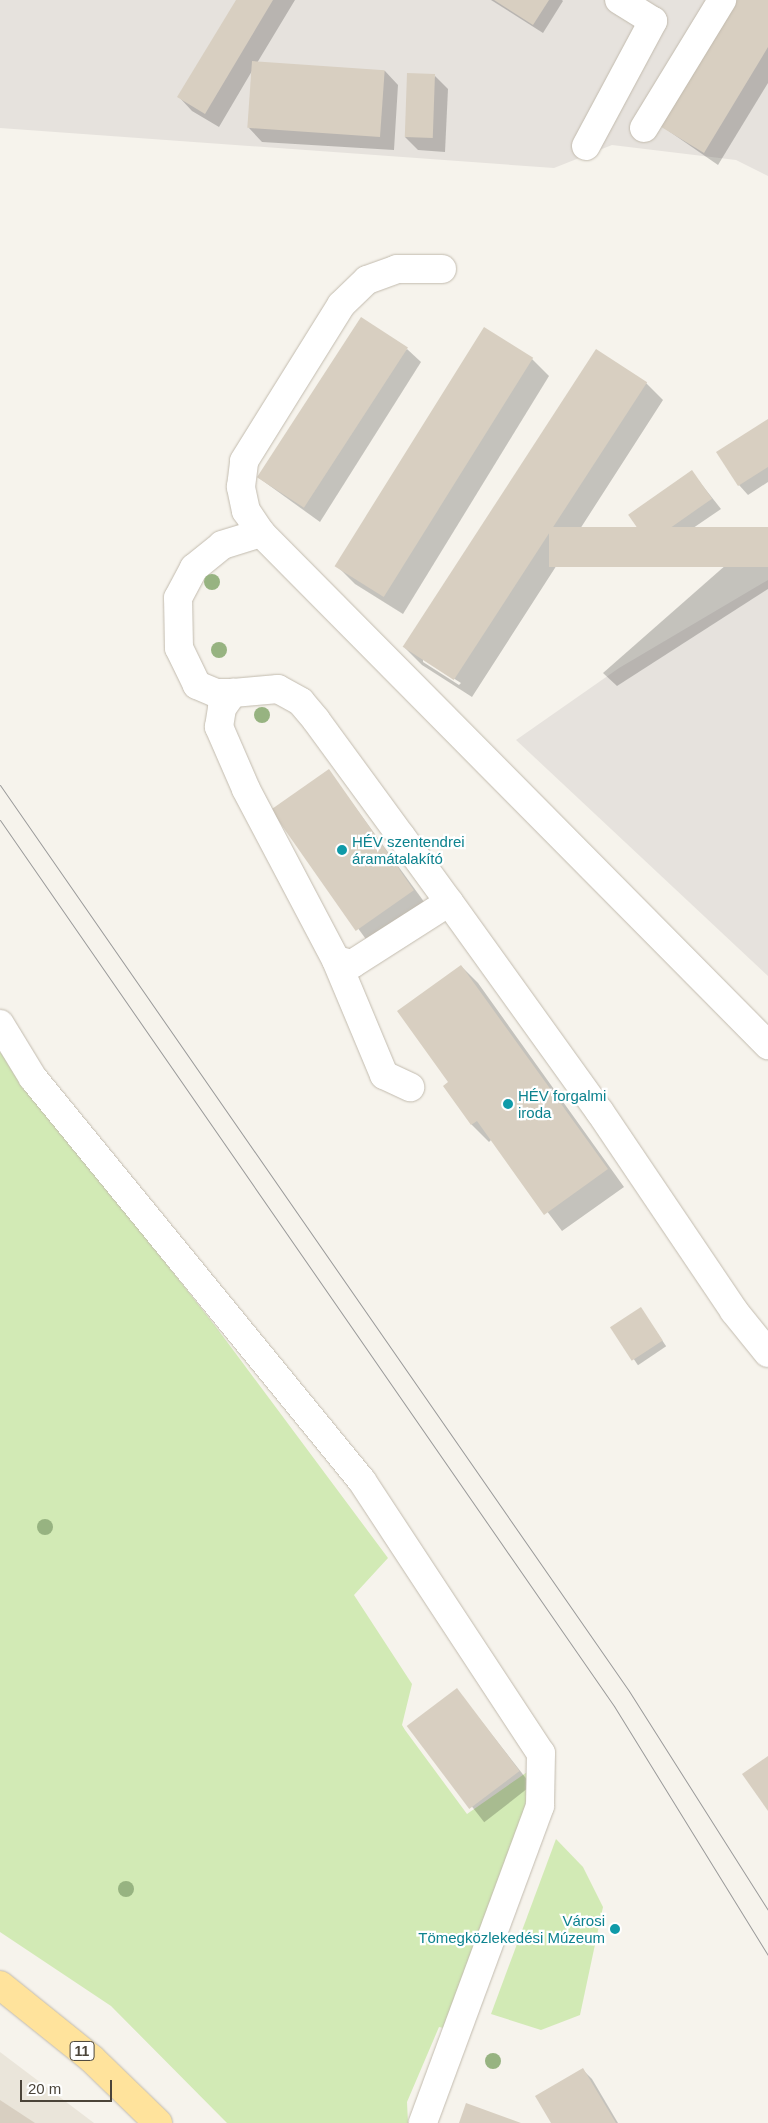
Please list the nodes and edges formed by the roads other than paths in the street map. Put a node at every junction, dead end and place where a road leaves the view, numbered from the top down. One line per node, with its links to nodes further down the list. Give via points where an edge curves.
1 (619, 0): 4 (street, via 652,21)
2 (722, 0): 3 (street)
3 (644, 128)
4 (586, 146)
5 (442, 269): 6 (street, via 397,269 368,280 342,305 244,462 240,488 246,511)
6 (261, 533): 7 (street, via 222,546 194,568 183,586 178,598 179,648); 13 (street)
7 (197, 685): 8 (street, via 216,693); 9 (street)
8 (233, 693): 9 (street, via 222,708); 10 (street, via 278,689 301,702)
9 (219, 726): 11 (street, via 246,789)
10 (449, 902): 11 (street, via 352,964); 15 (street, via 600,1112 734,1311)
11 (336, 960): 14 (street, via 384,1075)
12 (0, 1024): 18 (street, via 33,1078 362,1481 541,1753 540,1806)
13 (768, 1045)
14 (410, 1087)
15 (768, 1353)
16 (0, 1984): 17 (main road, 11, via 92,2060)
17 (158, 2123)
18 (423, 2123)

